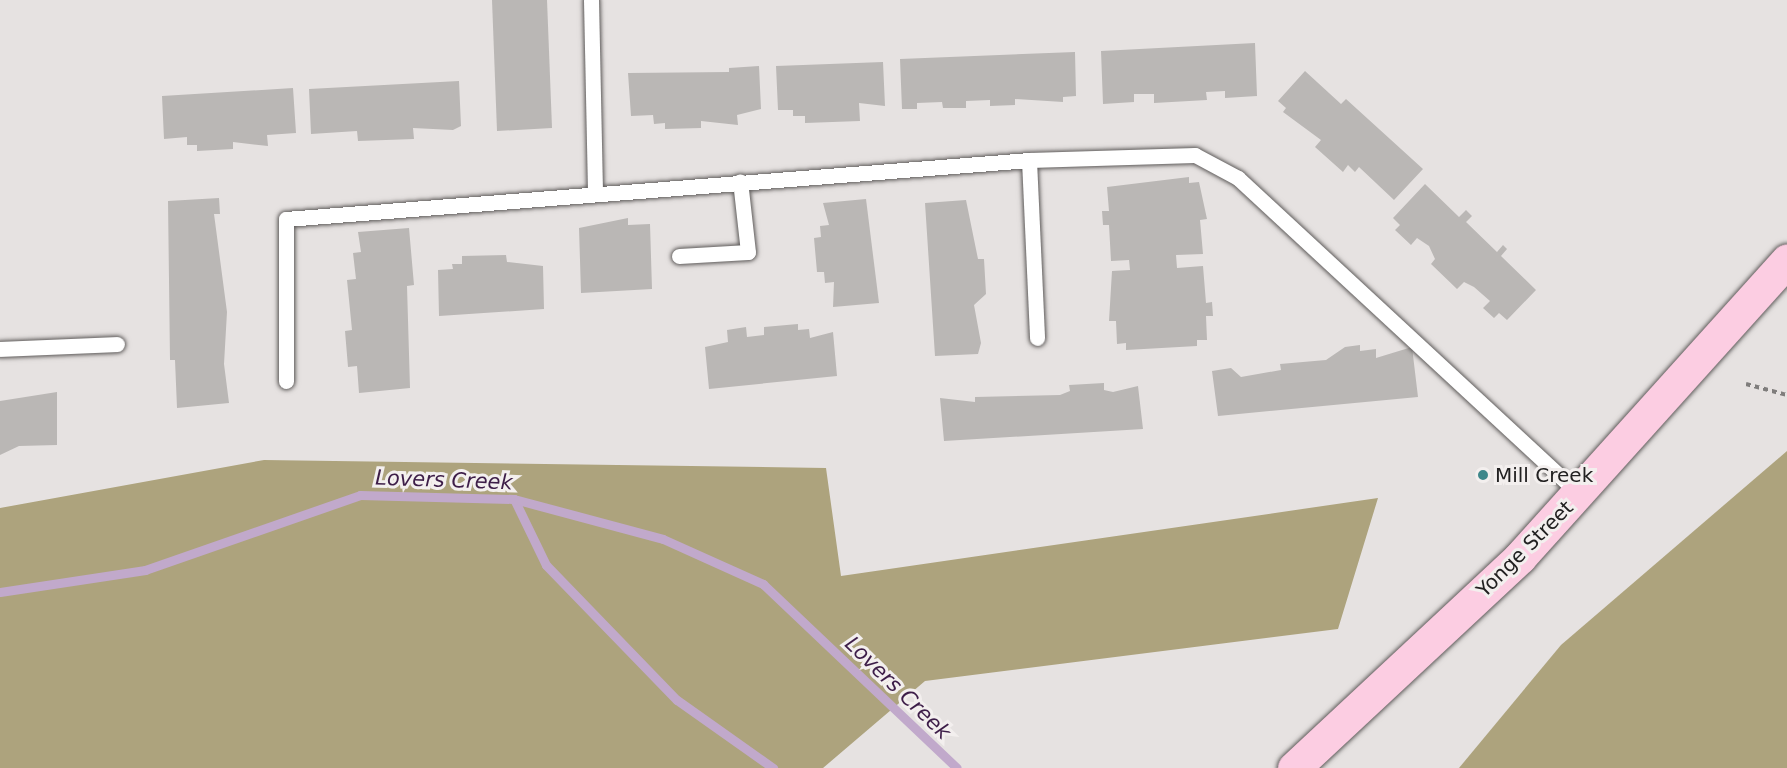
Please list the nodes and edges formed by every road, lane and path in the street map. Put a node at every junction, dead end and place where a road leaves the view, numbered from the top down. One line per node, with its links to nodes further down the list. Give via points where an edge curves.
1 (591, 0): 4 (lane)
2 (1029, 160): 3 (lane); 7 (lane); 13 (lane, via 1195,155 1238,178)
3 (741, 182): 4 (lane); 5 (lane, via 748,252)
4 (594, 192): 10 (lane, via 286,219)
5 (679, 256)
6 (1787, 260): 13 (main road, Yonge Street)
7 (1037, 338)
8 (117, 344): 9 (lane)
9 (0, 349)
10 (286, 381)
11 (1746, 384): 12 (path)
12 (1787, 395)
13 (1580, 495): 14 (main road, Yonge Street)
14 (1294, 768)

